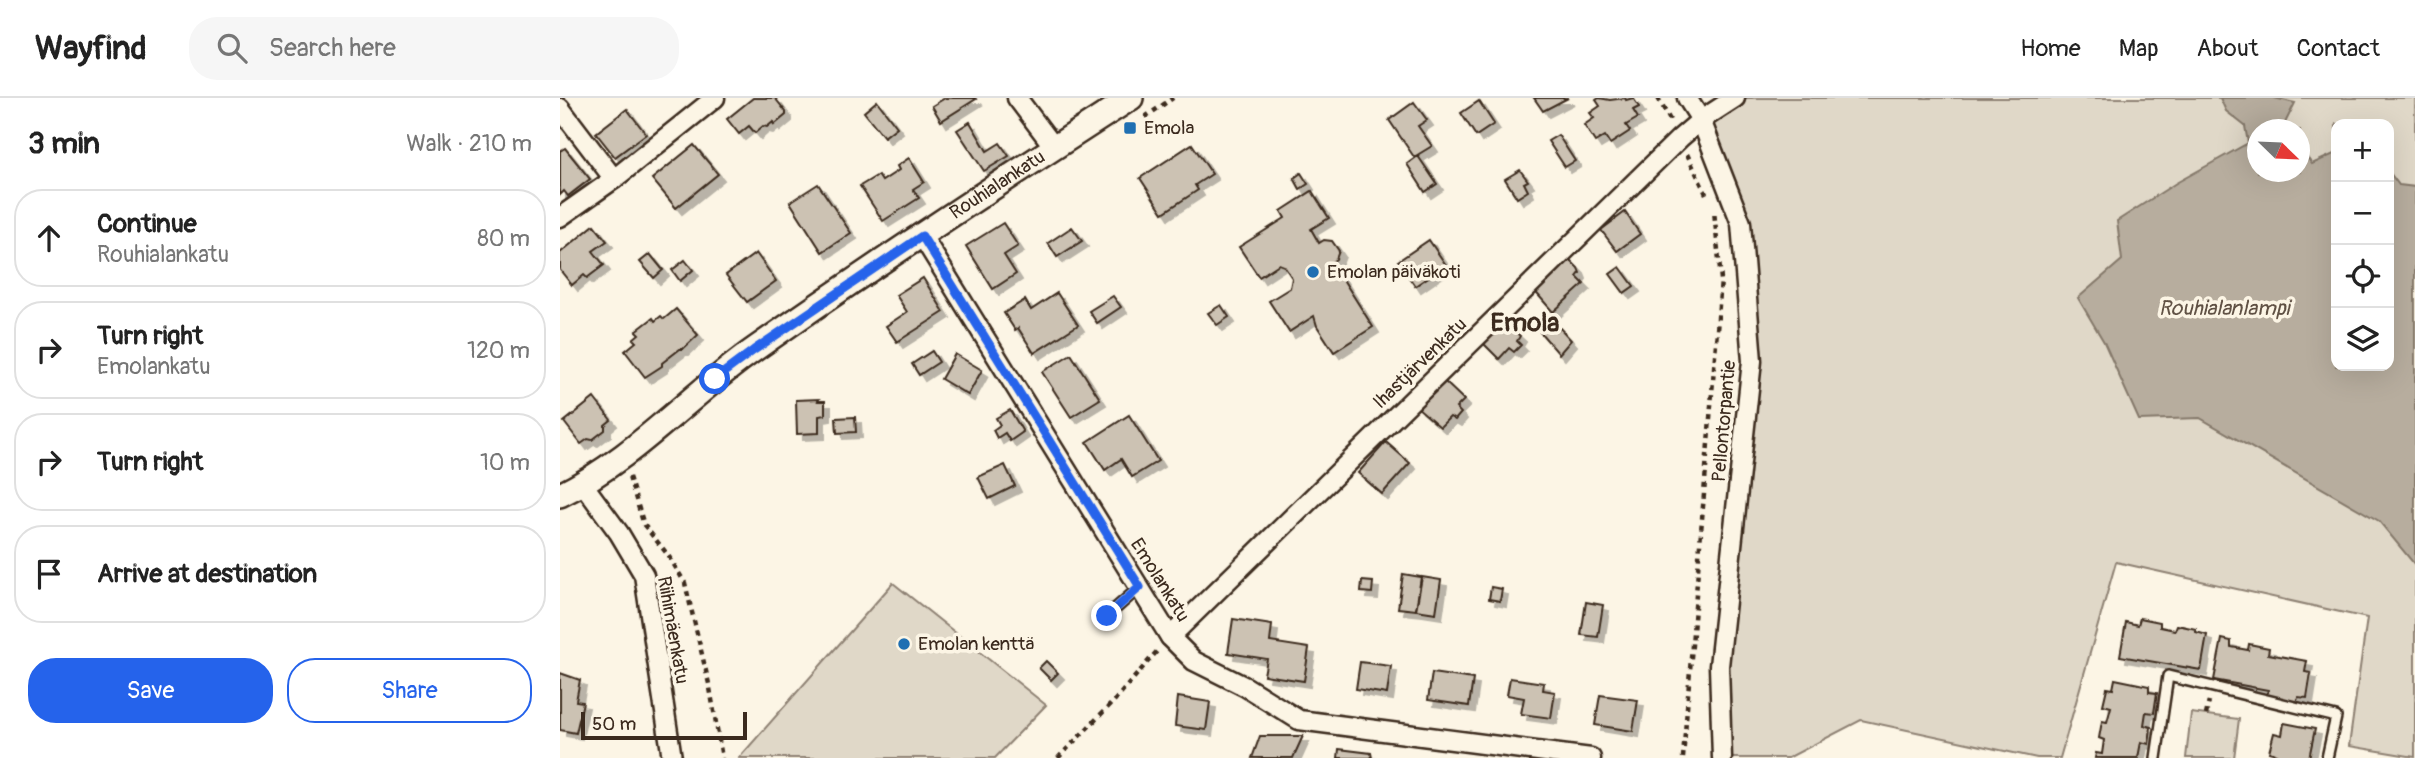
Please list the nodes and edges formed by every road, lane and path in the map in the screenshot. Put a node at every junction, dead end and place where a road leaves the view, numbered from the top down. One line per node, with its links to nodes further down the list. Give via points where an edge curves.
1 (715, 98): 11 (street)
2 (1017, 98): 10 (street)
3 (1132, 98): 10 (street, Rouhialankatu)
4 (1658, 98): 9 (path)
5 (1687, 98): 8 (street, Pellontorpantie)
6 (1735, 98): 8 (street, Ihastjärvenkatu)
7 (560, 108): 11 (street)
8 (1701, 120): 9 (street, Ihastjärvenkatu); 27 (street, Pellontorpantie, via 1741,223 1752,361 1720,666)
9 (1680, 138): 12 (path); 21 (street, Ihastjärvenkatu)
10 (1055, 148): 15 (street, Rouhialankatu)
11 (614, 179): 14 (street)
12 (1708, 197)
13 (1714, 209): 26 (path, via 1721,280)
14 (560, 217)
15 (922, 236): 16 (street, Rouhialankatu, via 754,350); 19 (street, Emolankatu)
16 (616, 461): 17 (street, Rouhialankatu); 23 (path, via 629,477 644,524 685,583)
17 (583, 484): 18 (street, Rouhialankatu); 22 (street, Riihimäenkatu, via 644,575)
18 (560, 495)
19 (1140, 587): 20 (lane); 21 (street, Emolankatu)
20 (1107, 616)
21 (1170, 637): 24 (path); 25 (street, Emolankatu, via 1194,661 1299,720)
22 (672, 758)
23 (722, 758)
24 (1058, 758)
25 (1591, 758)
26 (1683, 758)
27 (1722, 758)
28 (2156, 758): 29 (lane, via 2168,676 2336,717)
29 (2327, 758)

